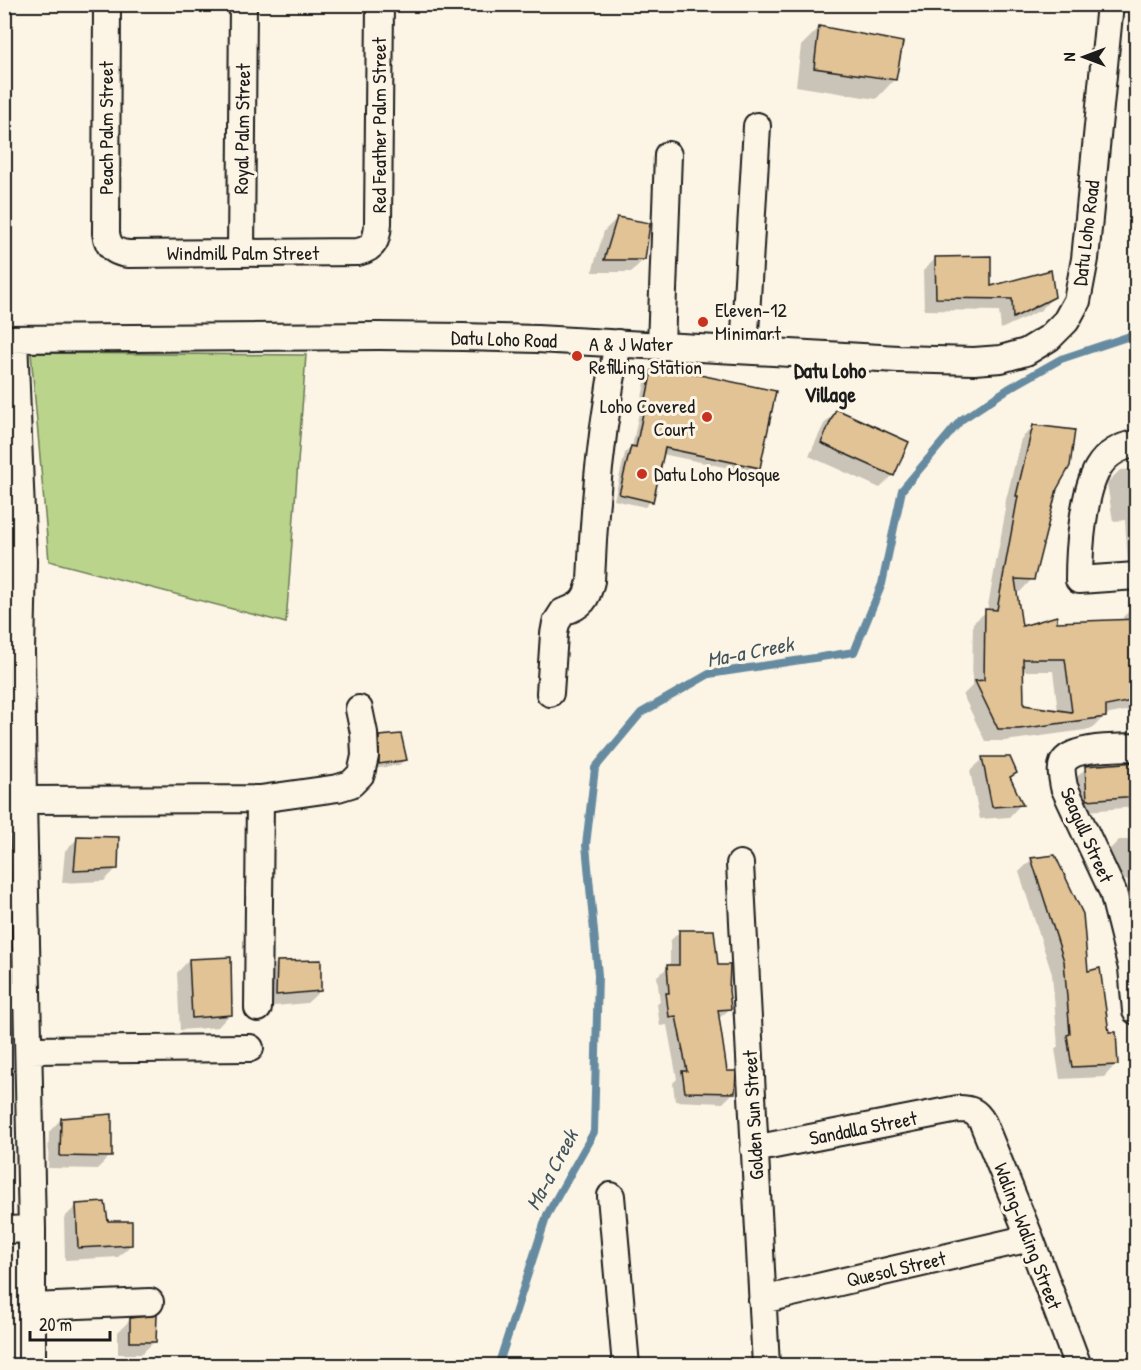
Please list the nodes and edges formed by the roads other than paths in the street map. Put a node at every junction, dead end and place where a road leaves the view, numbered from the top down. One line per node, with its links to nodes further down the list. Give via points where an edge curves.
1 (107, 4): 8 (street, Peach Palm Street, via 106,233)
2 (243, 4): 9 (street, Royal Palm Street)
3 (380, 4): 7 (street, Red Feather Palm Street, via 378,223)
4 (1110, 4): 13 (street, Datu Loho Road, via 1082,282 1066,321 1049,338 1026,352 974,361)
5 (757, 126): 13 (street)
6 (668, 155): 12 (street)
7 (373, 245): 9 (street, Windmill Palm Street, via 358,252)
8 (112, 249): 9 (street, Windmill Palm Street, via 129,254)
9 (241, 253)
10 (9, 339): 11 (street, Datu Loho Road, via 379,336); 20 (street, via 23,561)
11 (618, 343): 12 (street, Datu Loho Road); 16 (street, via 600,451 591,581 587,598 577,608 563,612 556,623)
12 (661, 345): 13 (street, Datu Loho Road)
13 (744, 350)
14 (1137, 444): 15 (street, via 1117,449 1097,469 1087,504 1078,580)
15 (1137, 576)
16 (550, 693)
17 (359, 709): 19 (street, via 365,756 361,774 351,784)
18 (1137, 747): 22 (street, Seagull Street, via 1079,752 1063,764 1064,787)
19 (260, 799): 20 (street); 24 (street)
20 (22, 800): 23 (street)
21 (740, 864): 29 (street, Golden Sun Street)
22 (1125, 891): 25 (street, Seagull Street)
23 (16, 996): 27 (street)
24 (258, 1008)
25 (1137, 1011)
26 (250, 1048): 27 (street)
27 (29, 1050): 31 (street)
28 (972, 1110): 29 (street, Sandalla Street, via 957,1109); 33 (street, Waling-Waling Street, via 983,1123)
29 (754, 1149): 34 (street, Golden Sun Street)
30 (611, 1196): 38 (street)
31 (32, 1229): 32 (street); 36 (street)
32 (4, 1230)
33 (1030, 1238): 34 (street, Quesol Street); 40 (street, Waling-Waling Street)
34 (762, 1300): 39 (street, Golden Sun Street)
35 (150, 1302): 36 (street)
36 (32, 1307): 37 (street)
37 (32, 1365)
38 (626, 1365)
39 (766, 1365)
40 (1078, 1365)

